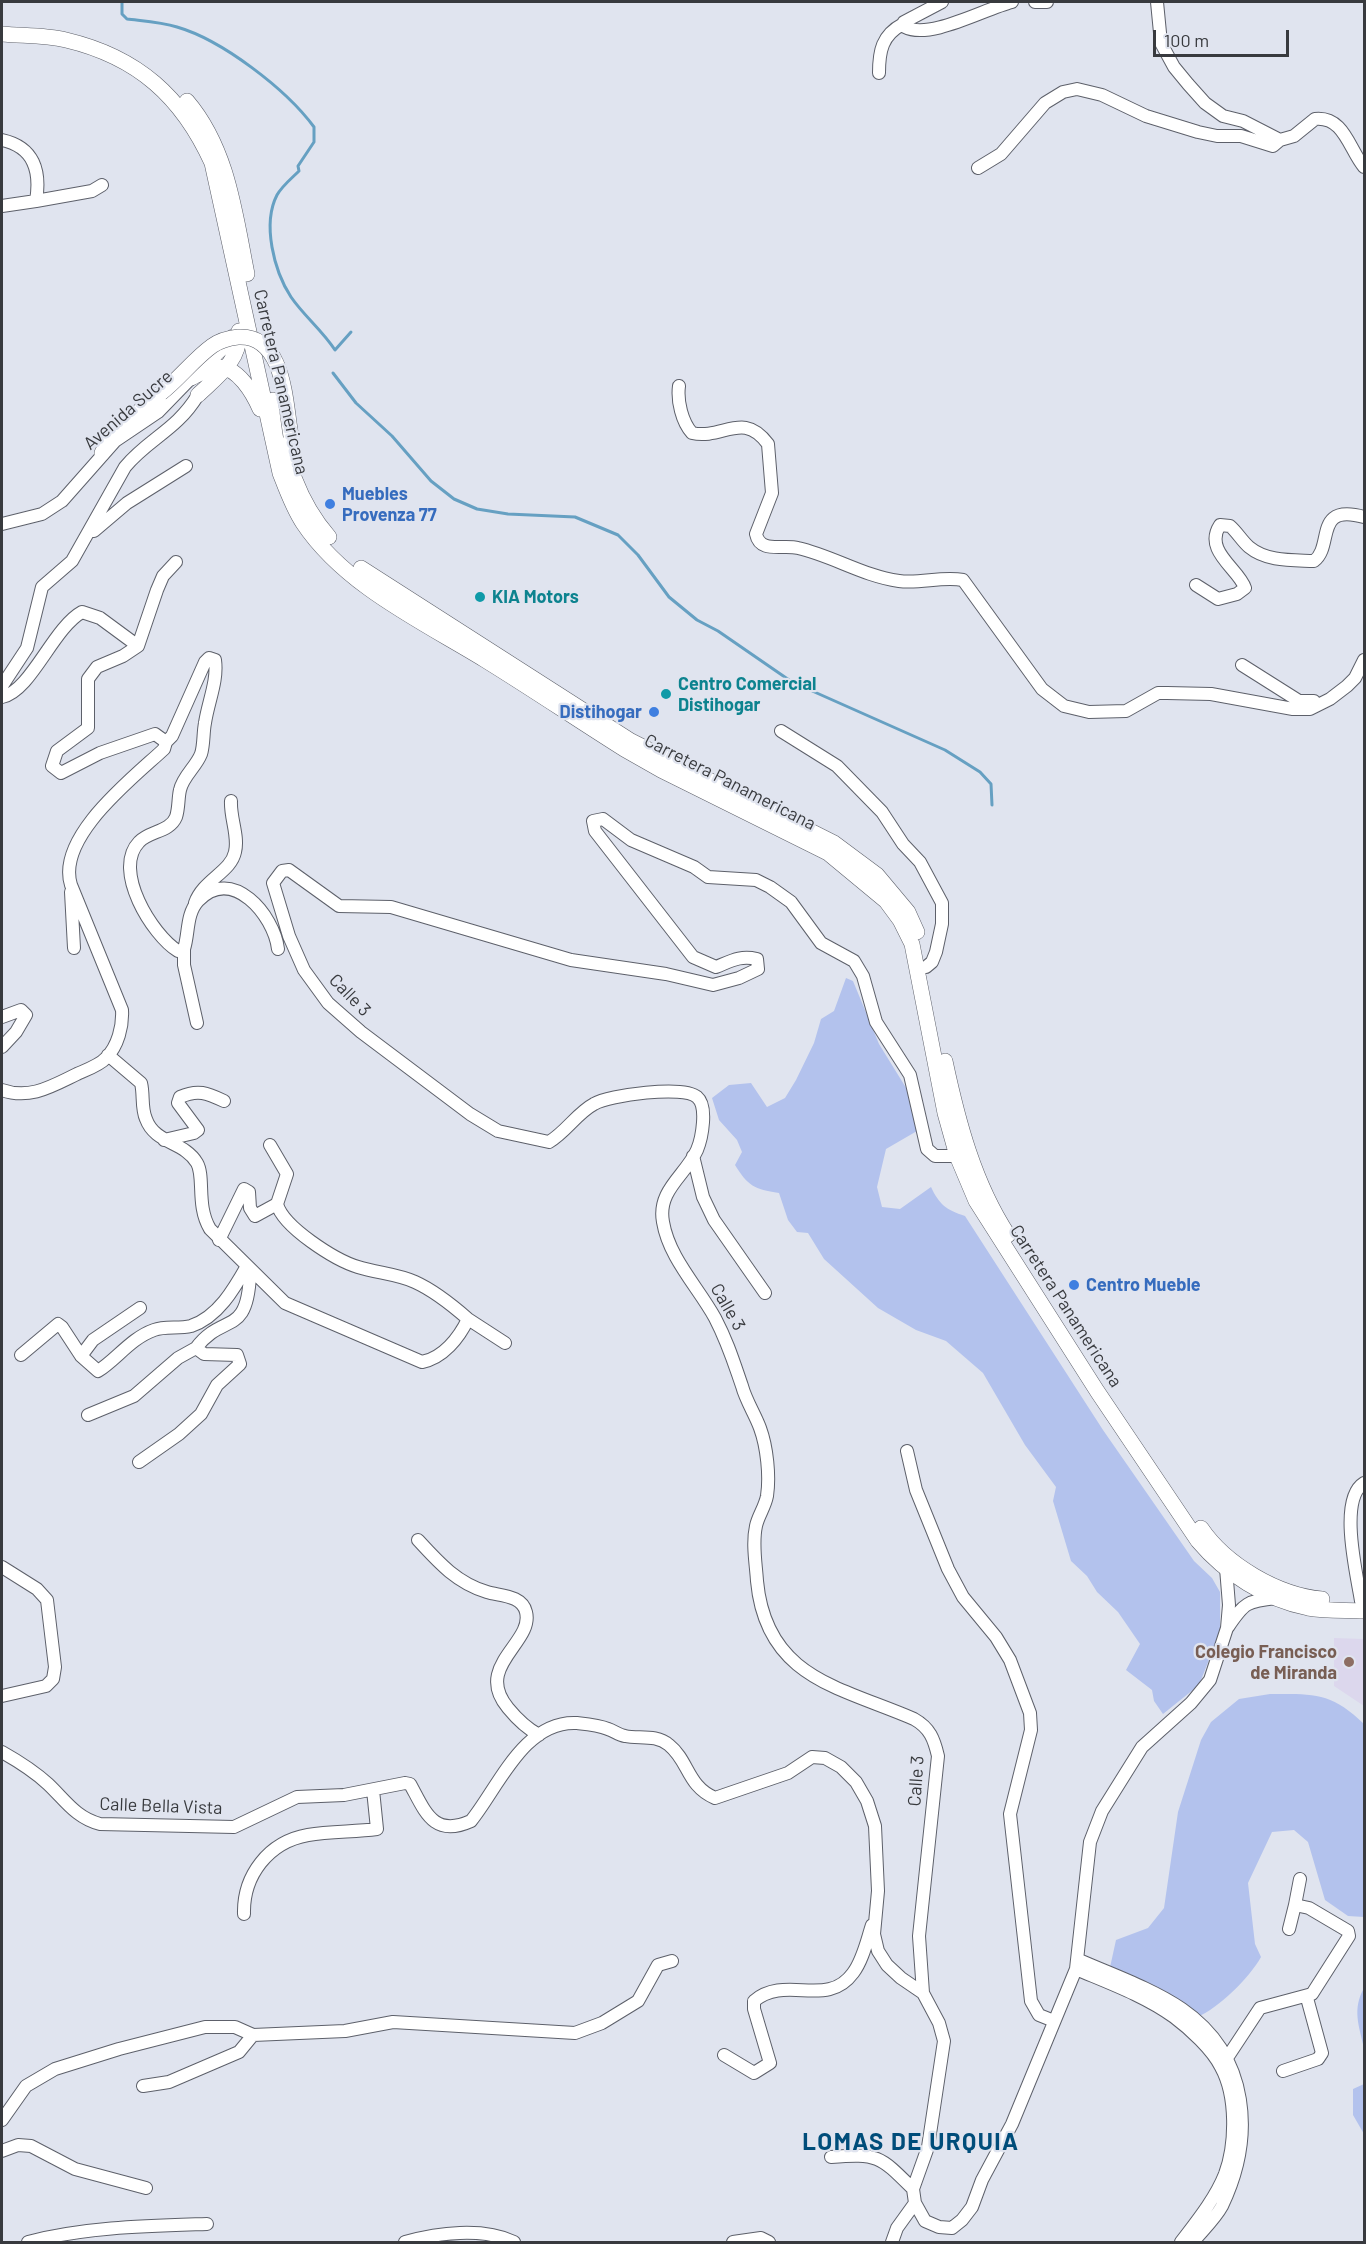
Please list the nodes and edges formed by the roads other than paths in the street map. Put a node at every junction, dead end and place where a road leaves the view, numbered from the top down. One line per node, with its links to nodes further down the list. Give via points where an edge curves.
1 (942, 2): 7 (street)
2 (1012, 2): 7 (street, via 932,30 913,31)
3 (1035, 2): 4 (street)
4 (1047, 2)
5 (1157, 2): 11 (street, via 1161,44 1174,67 1204,103 1223,116 1243,121)
6 (2, 24): 27 (main road, Carretera Panamericana, via 66,31 117,47 167,80 201,118 220,155 287,459)
7 (903, 24): 9 (street, via 891,32 879,51)
8 (2, 34): 17 (main road, Carretera Panamericana, via 65,40 103,52 152,80 181,107 212,163)
9 (879, 73)
10 (2, 140): 15 (street, via 18,145 34,160 39,175)
11 (1280, 140): 12 (street, via 1294,136 1315,119 1334,122 1342,128 1346,141); 13 (street, via 1273,146 1241,136 1198,132 1077,89 1063,92 1046,103 1001,154)
12 (1365, 167)
13 (978, 168)
14 (102, 185): 15 (street, via 92,191)
15 (36, 201): 16 (street)
16 (2, 206)
17 (244, 308): 18 (main road); 24 (main road, Carretera Panamericana)
18 (239, 331): 19 (main road, via 238,351); 21 (main road)
19 (226, 369): 20 (main road); 21 (main road, via 211,368); 23 (main road)
20 (240, 377): 23 (main road); 24 (main road, via 260,407)
21 (191, 378): 25 (street, Avenida Sucre, via 158,412)
22 (679, 386): 38 (street, via 684,419 692,433 750,428 768,444 772,493 756,534 761,544 766,548 801,549 877,577 927,582 963,580 1042,689 1064,706 1089,712 1126,711 1150,697 1167,693 1211,694 1293,710 1310,709)
23 (198, 395): 30 (street, via 186,414 135,455 118,476)
24 (271, 436): 57 (main road, Carretera Panamericana, via 280,473 304,525 355,577 624,749 828,853 886,901 912,944)
25 (102, 453): 27 (main road, bridge, via 112,434 212,346 231,338 255,340 277,362); 29 (street, Avenida Sucre, via 62,501 42,514)
26 (186, 466): 30 (street, via 127,503)
27 (310, 515): 47 (main road, Carretera Panamericana, via 360,568 417,606 498,653 631,741 834,843 867,867 908,912 920,937)
28 (1365, 516): 32 (street, via 1337,517 1324,531 1320,555 1314,561 1260,554 1230,526 1220,525 1216,531 1221,556 1245,588 1218,598)
29 (2, 524)
30 (87, 538): 36 (street, via 65,570 42,587 27,648)
31 (176, 562): 33 (street, via 163,576)
32 (1196, 585)
33 (138, 646): 37 (street, via 100,618 82,612 67,625 17,690); 40 (street, via 93,670 88,679 88,728 57,751 52,766 61,773 68,772 100,753 155,734)
34 (1365, 660): 38 (street, via 1355,678)
35 (1242, 665): 38 (street, via 1299,701)
36 (2, 686)
37 (2, 697)
38 (1330, 699)
39 (781, 731): 47 (street, via 837,766 882,812 920,862 942,903 936,952)
40 (166, 741): 42 (street, via 164,749 90,818 71,857); 46 (street, via 172,736 205,662 209,658 215,660 215,682 201,754 180,788 176,819 139,841 128,869 150,923 164,942 178,951)
41 (231, 801): 43 (street, via 234,858 201,889)
42 (71, 885): 44 (street); 51 (street, via 122,1010 121,1031)
43 (194, 907): 45 (street, via 199,899 215,891 244,894 263,910 277,938); 46 (street)
44 (74, 948)
45 (278, 949)
46 (184, 950): 49 (street)
47 (926, 967): 76 (main road, Carretera Panamericana, via 955,1109 986,1197 1206,1535 1233,1560 1266,1582 1310,1598)
48 (2, 1017): 50 (street, via 21,1010 26,1015)
49 (197, 1023)
50 (2, 1047)
51 (108, 1055): 52 (street, via 44,1090 22,1094); 54 (street, via 141,1083 144,1117 156,1136)
52 (2, 1090)
53 (224, 1101): 54 (street, via 205,1092 180,1097 178,1103 198,1130)
54 (164, 1140): 59 (street, via 191,1155 198,1165 203,1219)
55 (270, 1145): 58 (street, via 286,1174)
56 (693, 1156): 57 (street, Calle 3, via 698,1148 703,1112 701,1102 688,1092 641,1094 594,1103 549,1142 498,1131 470,1114 328,1003 304,970 289,936 277,901 273,883 276,878 289,870 339,906 391,907 571,960 713,985 752,973 758,969 756,959 740,957 716,967 693,957 595,831 593,821 603,819 631,840 708,877 756,880 791,902 821,943 854,961 863,976 876,1022 910,1075 927,1149 935,1156); 61 (street, via 703,1197 714,1220); 91 (street, Calle 3, via 672,1183 662,1219 678,1259 732,1352 741,1386 760,1428 768,1483 767,1498 756,1526 755,1553 763,1614 781,1649 808,1674 914,1719 934,1739 938,1756 919,1936)
57 (957, 1156): 74 (main road, Carretera Panamericana, via 975,1201 1097,1391 1198,1541)
58 (277, 1204): 59 (street, via 255,1215 250,1208 249,1192 244,1188); 63 (street, via 283,1218 334,1256 356,1267 414,1282)
59 (219, 1240): 60 (street)
60 (246, 1267): 63 (street, via 296,1309 422,1362 433,1360 449,1346); 65 (street, via 250,1275 245,1308 236,1321 211,1332); 67 (street, via 238,1284 205,1320 154,1330 98,1371)
61 (765, 1293)
62 (140, 1308): 67 (street, via 93,1340)
63 (468, 1319): 64 (street)
64 (506, 1343)
65 (196, 1348): 68 (street, via 178,1358 134,1396); 70 (street, via 204,1354 237,1355 240,1364 217,1385 201,1414)
66 (21, 1355): 67 (street, via 58,1324)
67 (81, 1356)
68 (88, 1415)
69 (907, 1451): 93 (street, via 916,1490 948,1569 963,1597 1010,1660 1030,1713 1030,1730 1010,1814 1031,2001 1039,2015)
70 (139, 1462)
71 (1365, 1483): 76 (street, via 1356,1490 1351,1515 1353,1557)
72 (418, 1540): 79 (street, via 464,1584 516,1599 524,1607 526,1624 502,1664 498,1693 527,1729)
73 (2, 1567): 78 (street, via 47,1600 56,1667 46,1686)
74 (1226, 1568): 75 (main road, Carretera Panamericana); 77 (street)
75 (1277, 1598): 76 (main road, Carretera Panamericana, via 1309,1608); 77 (street, via 1250,1600)
76 (1363, 1605)
77 (1227, 1628): 90 (street, via 1210,1680 1142,1748 1102,1811 1090,1842)
78 (2, 1696)
79 (539, 1735): 83 (street, Calle Bella Vista, via 511,1764 471,1821 461,1826 438,1825 430,1819 410,1784); 87 (street, Calle Bella Vista, via 573,1723 606,1728 623,1736 660,1740 677,1752 691,1779 715,1798 788,1773 812,1757 825,1758 856,1782 867,1802 874,1826)
80 (2, 1752): 82 (street, Calle Bella Vista)
81 (2, 1763): 82 (street)
82 (37, 1774): 83 (street, Calle Bella Vista, via 77,1814 100,1824 234,1827 297,1797)
83 (373, 1790): 86 (street, via 377,1829 306,1835 267,1855 248,1882)
84 (1300, 1880): 85 (street)
85 (1295, 1905): 88 (street); 92 (street, via 1325,1917 1348,1931 1349,1936)
86 (244, 1914)
87 (876, 1914): 91 (street, Calle Bella Vista, via 874,1934 878,1951 887,1965); 95 (street, via 855,1972 841,1986 828,1991 773,1989 754,2001 770,2063 753,2073)
88 (1289, 1929)
89 (672, 1961): 94 (street, via 658,1965 638,2001 602,2023 575,2033 393,2022 345,2031)
90 (1078, 1964): 93 (street); 96 (street, via 1183,2010); 99 (street, via 1175,2017 1221,2067)
91 (919, 1990): 104 (street, via 944,2041 928,2146)
92 (1307, 1998): 96 (street, via 1260,2008); 97 (street, via 1322,2053 1318,2059)
93 (1054, 2021): 105 (street, via 1012,2124 972,2207 952,2228 925,2221)
94 (253, 2035): 98 (street, via 239,2052 169,2082); 100 (street, via 235,2027 205,2026 82,2059 26,2086)
95 (724, 2055)
96 (1227, 2058): 99 (street, via 1238,2083)
97 (1283, 2071)
98 (143, 2086)
99 (1237, 2110): 113 (street, via 1225,2173 1206,2210); 114 (street, via 1240,2153 1231,2182 1221,2208)
100 (2, 2120)
101 (2, 2151): 103 (street, via 18,2145 31,2146 75,2169)
102 (831, 2157): 104 (street, via 865,2154 879,2158)
103 (146, 2188)
104 (913, 2189): 105 (street)
105 (915, 2204): 112 (street)
106 (207, 2224): 107 (street, via 103,2228)
107 (28, 2242)
108 (405, 2242): 109 (street, via 459,2233)
109 (514, 2242)
110 (734, 2242): 111 (street, via 761,2238)
111 (769, 2242)
112 (892, 2242)
113 (1180, 2242)
114 (1193, 2242)

